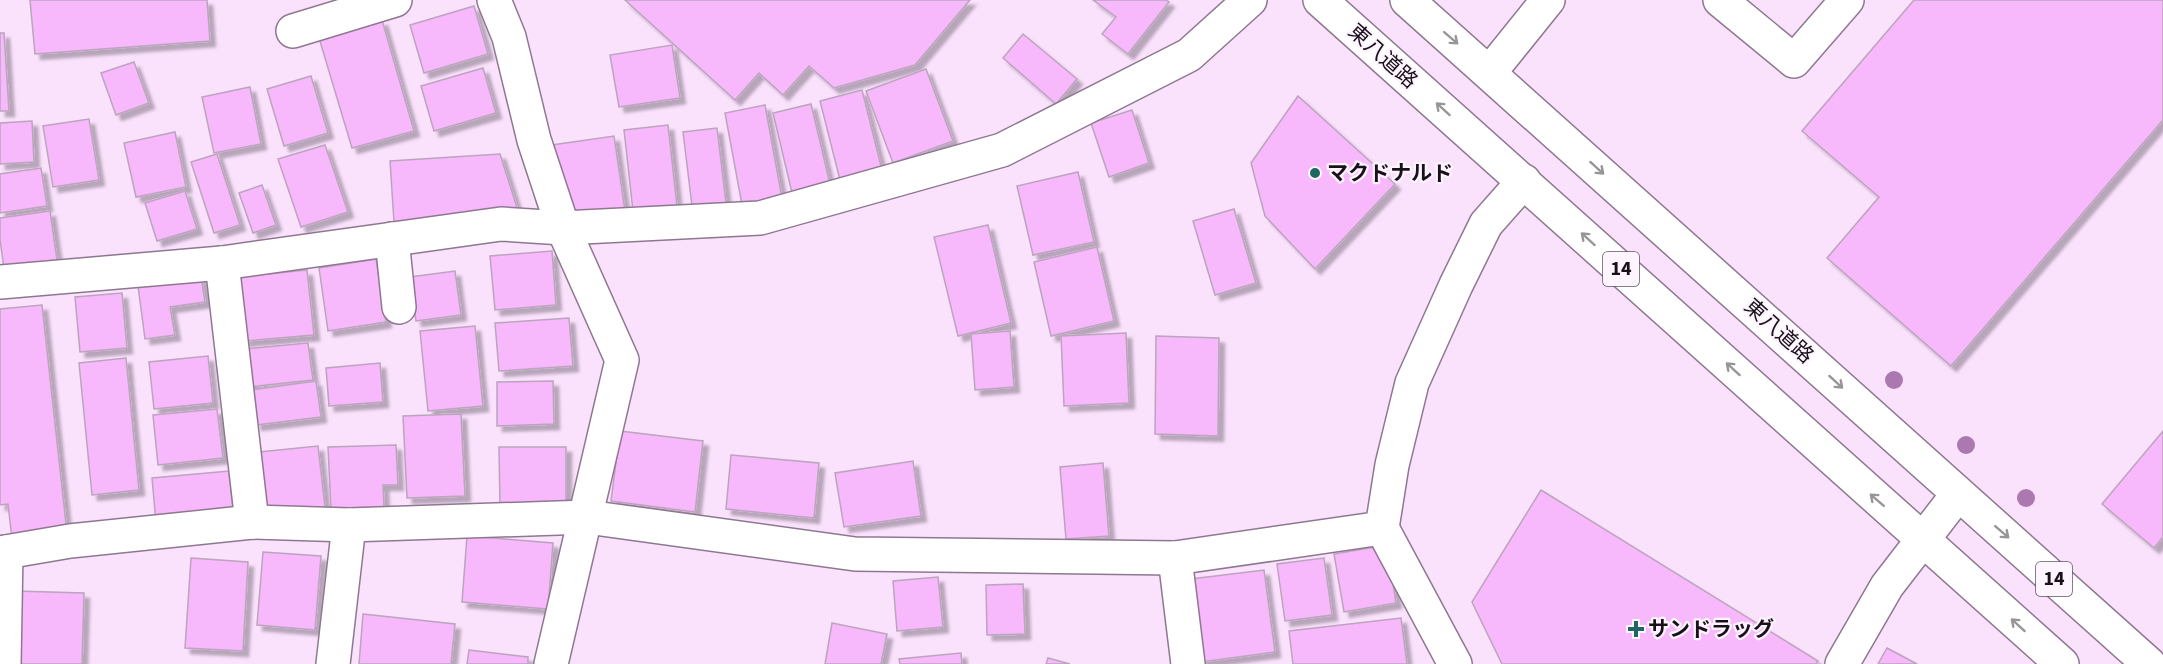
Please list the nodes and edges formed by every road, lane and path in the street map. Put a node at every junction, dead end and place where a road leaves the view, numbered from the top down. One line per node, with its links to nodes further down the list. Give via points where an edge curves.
1 (394, 0): 9 (street)
2 (494, 0): 12 (street, via 509,37 534,140)
3 (1250, 0): 12 (street, via 1189,55 1002,150 760,218)
4 (1320, 0): 11 (street, 東八道路 / 14, one-way to 4)
5 (1407, 0): 10 (street, 東八道路 / 14, one-way to 10)
6 (1548, 0): 10 (street)
7 (1720, 0): 8 (street, via 1794,62)
8 (1847, 0)
9 (293, 31)
10 (1490, 72): 17 (street, 東八道路 / 14, one-way to 17)
11 (1524, 182): 21 (street, via 1486,224 1412,383); 22 (street, 東八道路 / 14, one-way to 11)
12 (563, 228): 13 (street, via 501,224); 18 (street, via 622,360)
13 (392, 239): 14 (street); 16 (street)
14 (222, 263): 15 (street); 19 (street)
15 (0, 282)
16 (399, 307)
17 (1958, 494): 22 (street); 32 (street, 東八道路 / 14, one-way to 32)
18 (587, 517): 20 (street); 24 (street, via 855,554); 27 (street)
19 (252, 522): 20 (street); 23 (street, via 70,541)
20 (348, 525): 26 (street)
21 (1382, 528): 24 (street); 29 (street)
22 (1921, 539): 30 (street, via 1887,586); 31 (street, 東八道路 / 14, one-way to 22)
23 (3, 553): 25 (street)
24 (1176, 558): 28 (street)
25 (4, 664)
26 (333, 664)
27 (551, 664)
28 (1188, 664)
29 (1455, 664)
30 (1842, 664)
31 (2062, 664)
32 (2149, 664)

